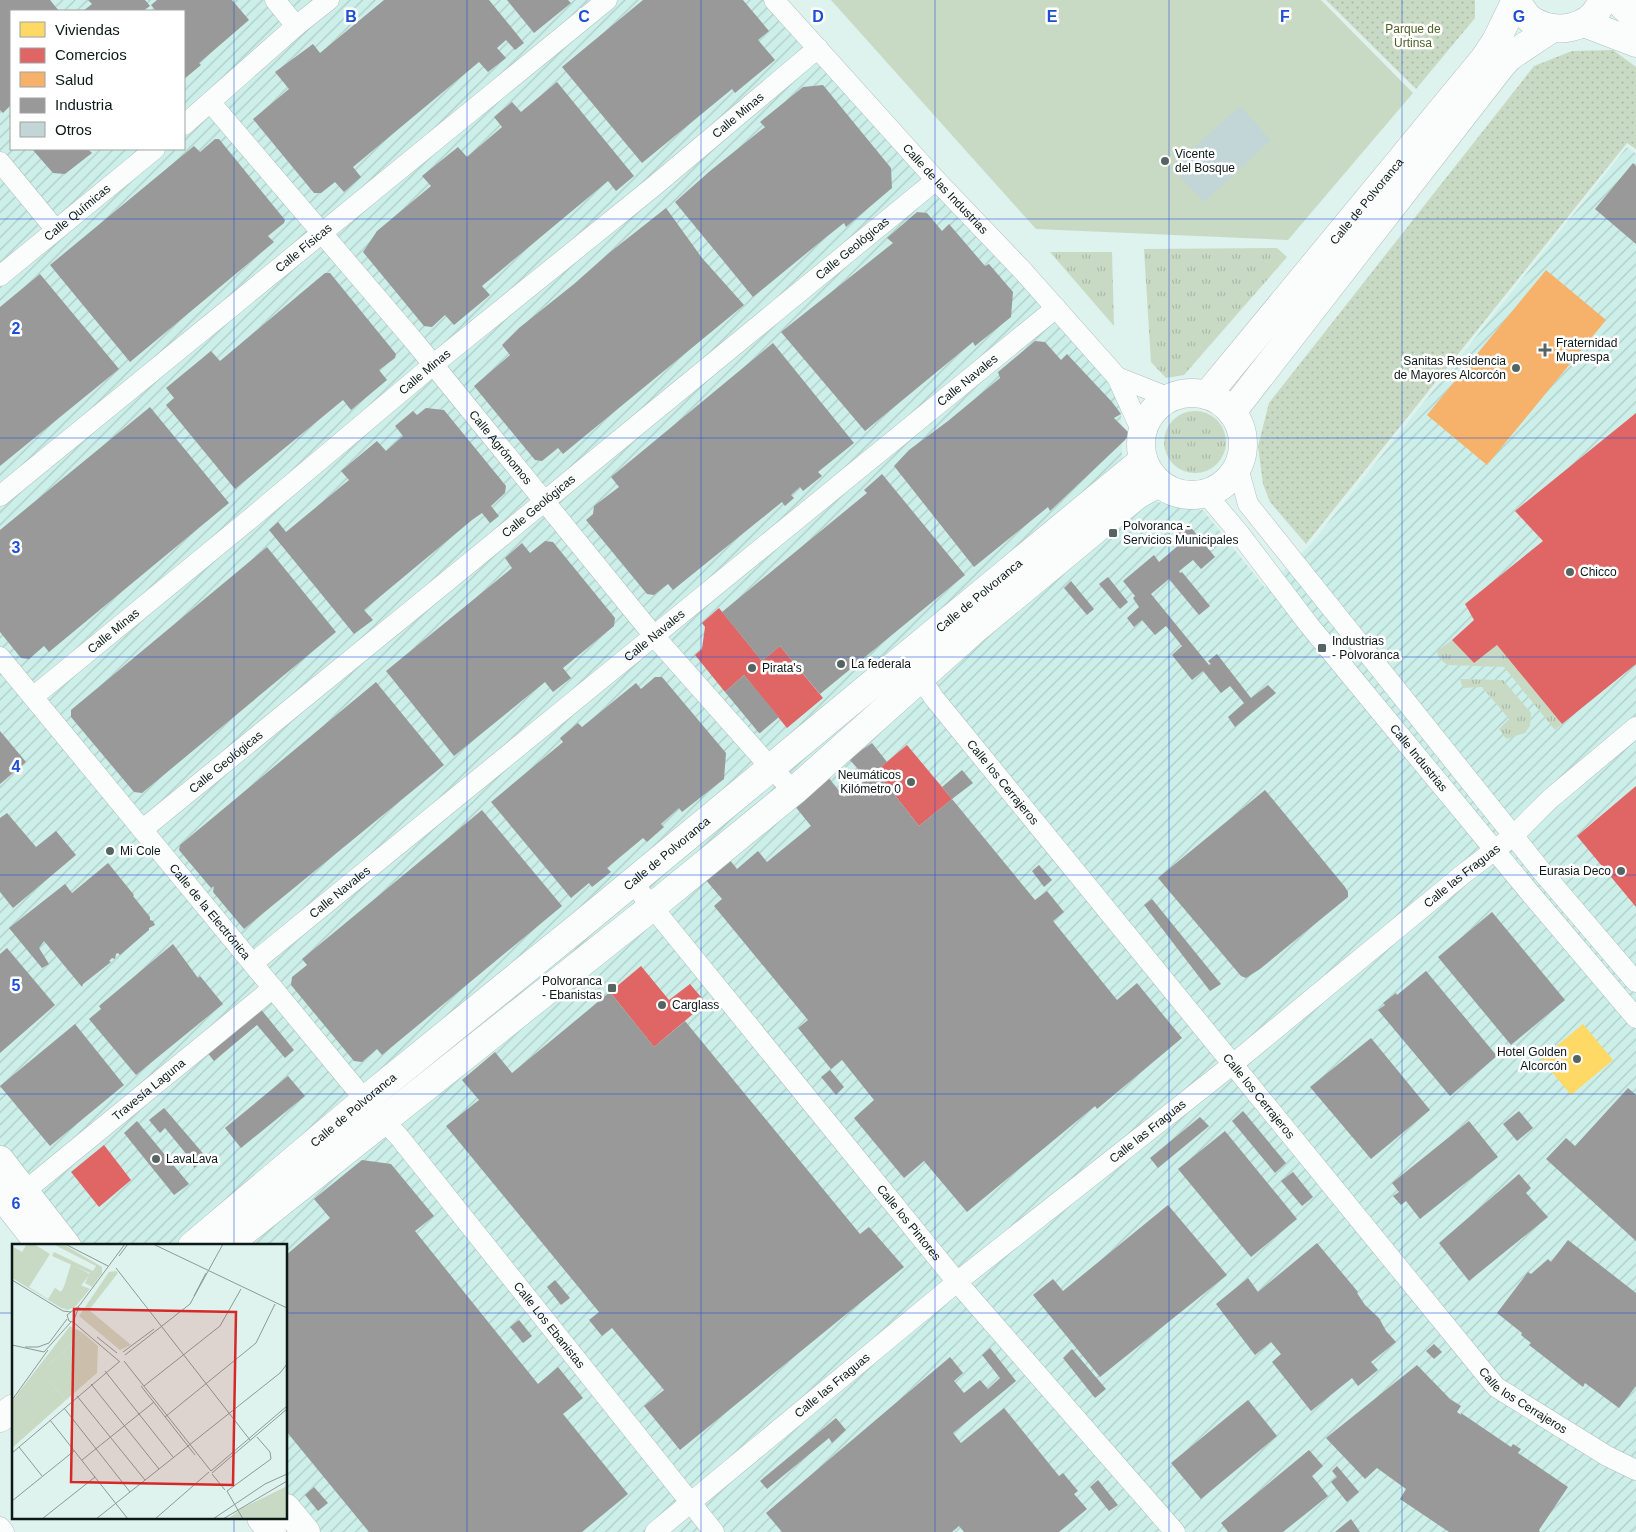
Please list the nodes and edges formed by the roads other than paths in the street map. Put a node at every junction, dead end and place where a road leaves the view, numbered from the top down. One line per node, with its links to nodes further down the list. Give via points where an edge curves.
1 (276, 0): 10 (street)
2 (329, 0): 10 (street)
3 (607, 0): 20 (street, Calle Físicas)
4 (774, 0): 13 (street, Calle de las Industrias)
5 (1516, 0): 11 (street, via 1530,20); 25 (street, Calle de Polvoranca, via 1484,59)
6 (1602, 0): 9 (street, via 1596,12)
7 (1617, 0): 8 (street)
8 (1636, 18)
9 (1584, 23): 11 (street, via 1566,29); 12 (street)
10 (296, 26): 14 (street)
11 (1550, 29): 27 (street, Calle de Polvoranca, via 1501,66)
12 (1636, 43)
13 (818, 48): 18 (street, Calle de las Industrias); 23 (street, Calle Minas)
14 (211, 103): 15 (street); 20 (street, Calle Agrónomos)
15 (185, 124)
16 (154, 150): 19 (street, Calle Químicas)
17 (0, 162): 19 (street)
18 (936, 180): 22 (street, Calle de las Industrias); 34 (street, Calle Geológicas)
19 (56, 230): 21 (street, Calle Químicas)
20 (323, 233): 23 (street, Calle Agrónomos); 33 (street, Calle Físicas)
21 (0, 276)
22 (1056, 308): 24 (street, Calle de las Industrias); 35 (street, Calle Navales)
23 (434, 364): 34 (street, Calle Agrónomos); 38 (street, Calle Minas)
24 (1117, 377): 26 (street, Calle de las Industrias); 28 (street, Calle de las Industrias)
25 (1207, 395): 26 (street, via 1188,393); 27 (street)
26 (1170, 398): 28 (street, via 1147,418)
27 (1232, 412): 30 (street, via 1240,426 1243,442)
28 (1142, 432): 29 (street)
29 (1142, 461): 31 (street); 40 (street, Calle de Polvoranca)
30 (1238, 468): 32 (street, via 1226,483); 43 (street, Calle Industrias, via 1248,504)
31 (1159, 483): 32 (street, via 1174,493 1187,496); 37 (street, Calle de Polvoranca, via 1137,495)
32 (1206, 494): 44 (street, Calle Industrias, via 1309,625)
33 (0, 496)
34 (544, 500): 35 (street, Calle Agrónomos); 42 (street, Calle Geológicas, via 362,653)
35 (654, 636): 40 (street, Calle Agrónomos); 47 (street, Calle Navales)
36 (0, 657): 38 (street, Calle de la Electrónica)
37 (920, 677): 41 (street, Calle de Polvoranca); 51 (street, Calle los Cerrajeros)
38 (33, 697): 42 (street, Calle de la Electrónica)
39 (1636, 727): 43 (street, Calle las Fraguas, via 1550,799)
40 (771, 768): 41 (street, Calle Agrónomos); 45 (street, Calle de Polvoranca)
41 (794, 790): 46 (street, Calle de Polvoranca)
42 (142, 830): 47 (street, Calle de la Electrónica)
43 (1513, 836): 44 (street, Calle las Fraguas); 48 (street, Calle Industrias)
44 (1496, 850): 50 (street, Calle Industrias); 51 (street, Calle las Fraguas)
45 (632, 882): 46 (street, Calle los Pintores); 52 (street, Calle de Polvoranca)
46 (652, 907): 53 (street, Calle de Polvoranca); 60 (street, Calle los Pintores)
47 (253, 963): 49 (street, Calle de la Electrónica)
48 (1636, 982)
49 (273, 988): 52 (street, Calle de la Electrónica); 55 (street, Travesía Laguna)
50 (1636, 1018)
51 (1233, 1064): 60 (street, Calle las Fraguas); 63 (street, Calle los Cerrajeros, via 1496,1387)
52 (365, 1100): 53 (street, Calle de la Electrónica); 58 (street, Calle de Polvoranca)
53 (383, 1120): 59 (street, Calle de Polvoranca); 64 (street, Calle Los Ebanistas)
54 (0, 1160): 55 (street)
55 (12, 1192): 56 (street); 57 (street)
56 (40, 1244)
57 (65, 1244)
58 (194, 1244)
59 (228, 1244)
60 (956, 1282): 64 (street, Calle las Fraguas); 73 (street, Calle los Pintores)
61 (12, 1409): 62 (street)
62 (0, 1418)
63 (1636, 1470)
64 (690, 1503): 71 (street, Calle las Fraguas); 72 (street, Calle Los Ebanistas)
65 (288, 1510): 70 (street)
66 (263, 1520): 69 (street)
67 (0, 1527): 68 (street)
68 (4, 1532)
69 (272, 1532)
70 (306, 1532)
71 (656, 1532)
72 (714, 1532)
73 (1175, 1532)

